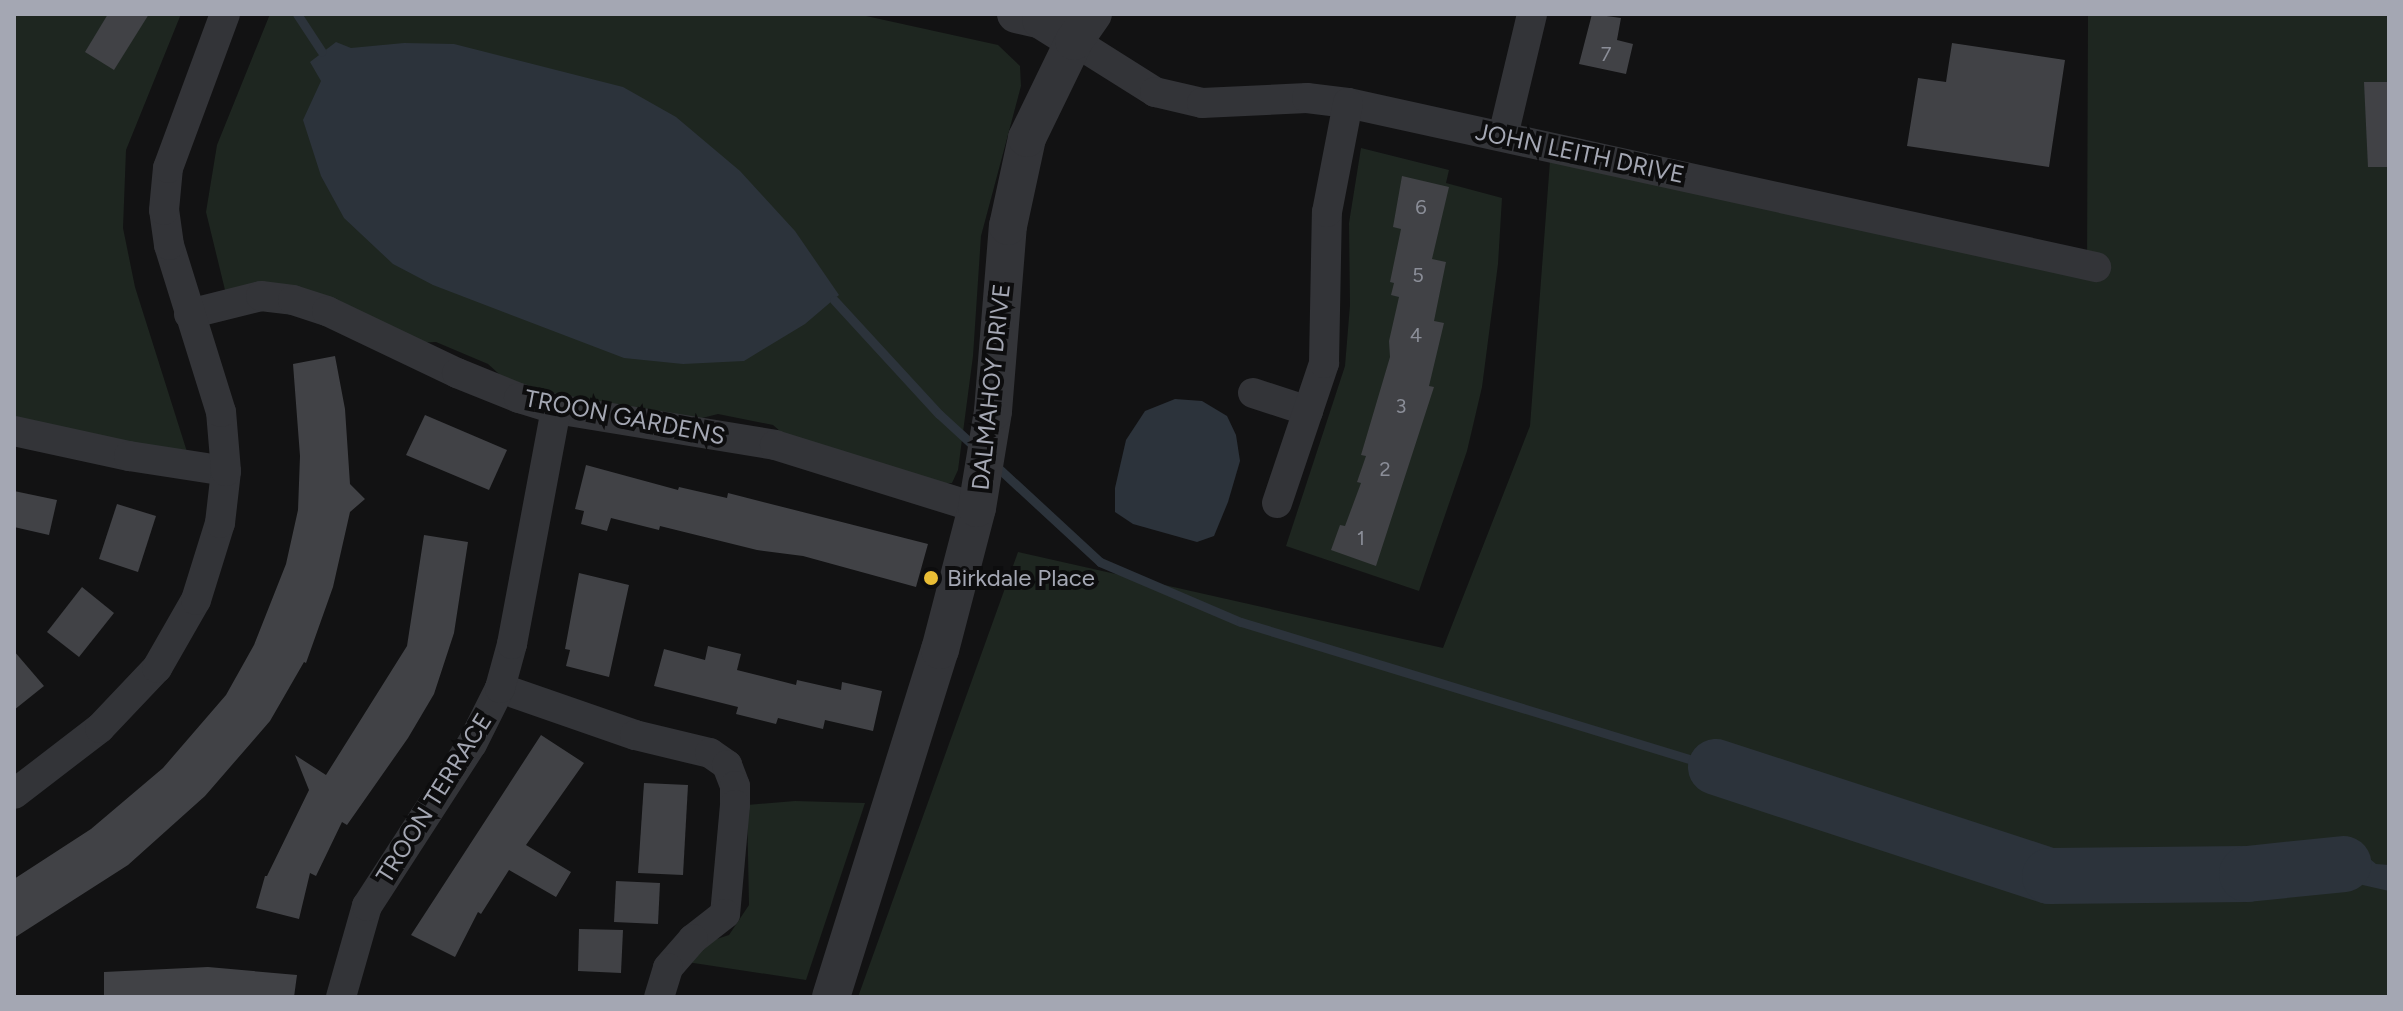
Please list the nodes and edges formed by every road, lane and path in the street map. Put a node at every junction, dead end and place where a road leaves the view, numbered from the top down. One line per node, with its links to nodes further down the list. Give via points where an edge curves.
1 (225, 14): 8 (street, via 168,168 167,233)
2 (1016, 14): 4 (street)
3 (1532, 14): 6 (street)
4 (1083, 28): 5 (street, JOHN LEITH DRIVE, via 1155,92 1202,103 1307,98); 15 (street, DALMAHOY DRIVE, via 1027,138 1008,226 993,411)
5 (1348, 103): 6 (street, JOHN LEITH DRIVE); 11 (street, via 1327,212 1324,363)
6 (1503, 136): 7 (street, JOHN LEITH DRIVE)
7 (2096, 267)
8 (189, 314): 10 (street, TROON GARDENS, via 261,296 293,300 457,373); 13 (street, via 221,412)
9 (1253, 393): 11 (street)
10 (556, 409): 15 (street, TROON GARDENS, via 775,445); 16 (street, TROON TERRACE)
11 (1308, 411): 14 (street)
12 (14, 431): 13 (street)
13 (226, 471): 17 (street, via 220,523 196,600 157,668 100,728)
14 (1277, 503)
15 (977, 508): 20 (street, DALMAHOY DRIVE, via 940,650)
16 (500, 688): 18 (street, TROON TERRACE, via 472,744 367,906); 19 (street, via 635,735 710,753 727,765 735,805 725,914 668,968)
17 (14, 794)
18 (341, 997)
19 (659, 997)
20 (831, 997)

